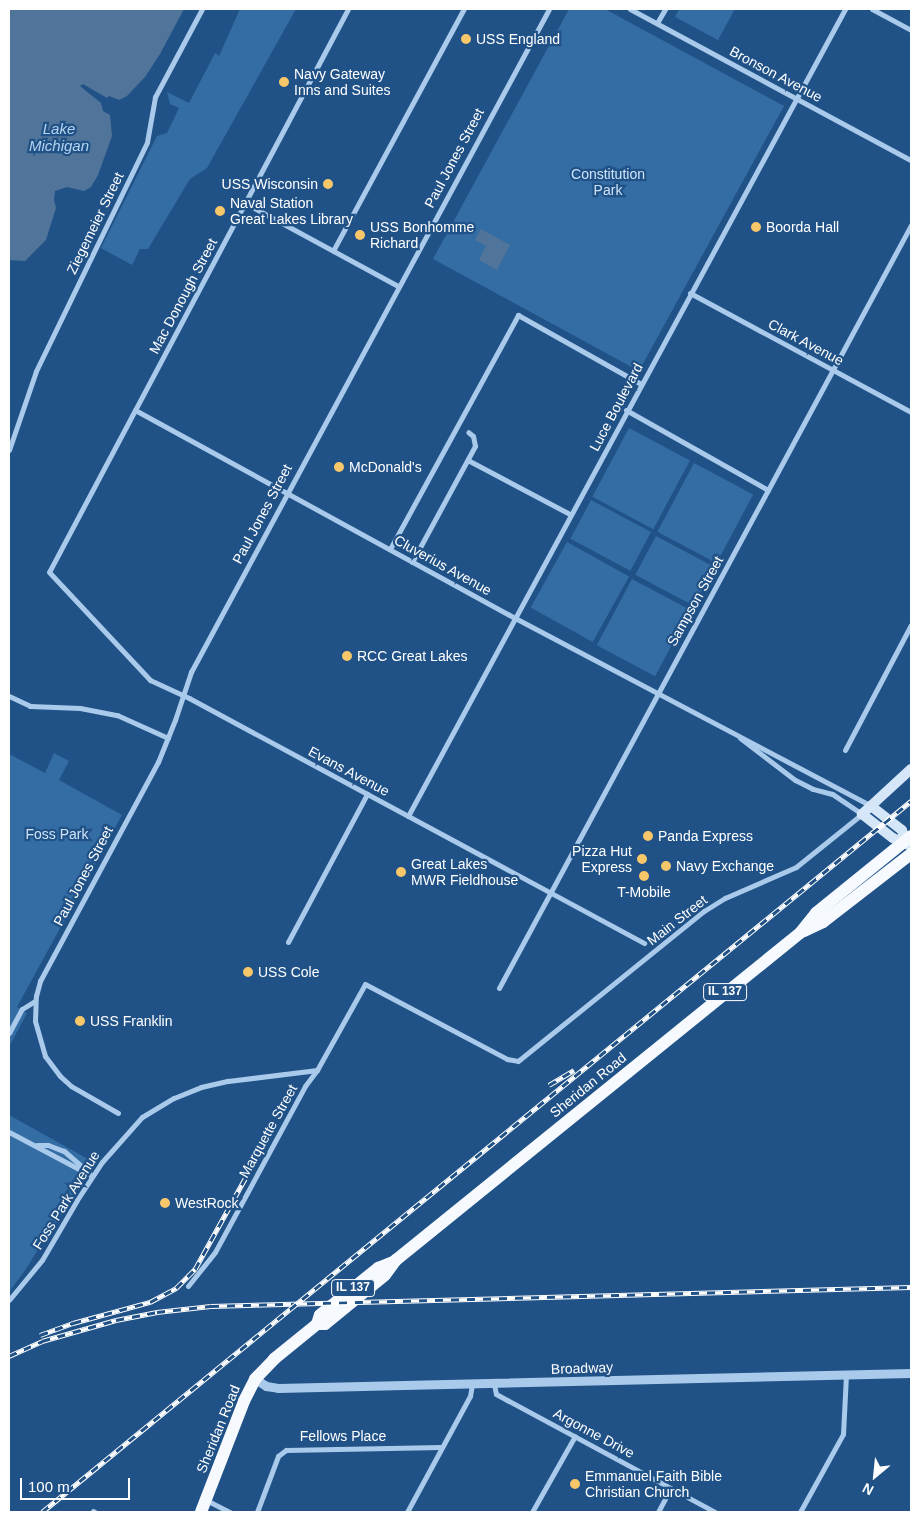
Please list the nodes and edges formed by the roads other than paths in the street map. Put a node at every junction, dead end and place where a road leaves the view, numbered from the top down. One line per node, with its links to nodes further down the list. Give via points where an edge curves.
1 (202, 9): 24 (street, Ziegemeier Street, via 155,97 147,142 36,370)
2 (348, 9): 13 (street, Mac Donough Street)
3 (464, 9): 15 (street)
4 (550, 9): 16 (street, Paul Jones Street)
5 (630, 9): 9 (street, Bronson Avenue)
6 (665, 9): 9 (street)
7 (845, 9): 11 (street, Luce Boulevard)
8 (872, 9): 10 (street)
9 (657, 23): 11 (street, Bronson Avenue)
10 (911, 30)
11 (797, 98): 12 (street, Bronson Avenue); 17 (street, Luce Boulevard)
12 (911, 160)
13 (245, 203): 15 (street); 20 (street, Mac Donough Street)
14 (911, 225): 18 (street, Sampson Street)
15 (333, 251): 16 (street)
16 (398, 286): 27 (street, Paul Jones Street)
17 (690, 293): 18 (street, Clark Avenue); 19 (street, Luce Boulevard)
18 (833, 370): 22 (street, Clark Avenue); 26 (street, Sampson Street)
19 (641, 384): 21 (street, Luce Boulevard); 29 (street, via 518,315)
20 (135, 410): 27 (street, Cluverius Avenue); 31 (street, Mac Donough Street, via 49,572)
21 (626, 410): 26 (street); 28 (street, Luce Boulevard)
22 (911, 412)
23 (468, 432): 25 (street, via 476,443)
24 (9, 450)
25 (468, 460): 28 (street); 30 (street)
26 (768, 490): 34 (street, Sampson Street)
27 (287, 493): 29 (street, Cluverius Avenue); 35 (street, Paul Jones Street, via 191,672)
28 (570, 514): 32 (street, Luce Boulevard)
29 (390, 549): 30 (street, Cluverius Avenue)
30 (412, 562): 32 (street, Cluverius Avenue)
31 (66, 591): 35 (street, Evans Avenue, via 150,680)
32 (514, 618): 34 (street, Cluverius Avenue); 44 (street, Luce Boulevard)
33 (911, 625): 39 (street)
34 (657, 693): 38 (street, Cluverius Avenue); 47 (street, Sampson Street)
35 (182, 695): 37 (street, Paul Jones Street); 41 (street, Evans Avenue)
36 (9, 696): 37 (street, via 30,706 80,708 117,716)
37 (168, 738): 53 (street, Paul Jones Street, via 44,974)
38 (740, 738): 42 (street, Cluverius Avenue); 43 (street, Cluverius Avenue, via 795,780 812,789 824,790)
39 (845, 750)
40 (911, 769): 42 (main road)
41 (367, 794): 44 (street, Evans Avenue); 49 (street)
42 (870, 806): 43 (main road); 45 (main road, via 902,830)
43 (862, 814): 45 (main road, via 893,838); 51 (street, Main Street, via 796,867 725,898 704,912 518,1061 507,1059)
44 (408, 816): 47 (street, Evans Avenue)
45 (909, 841): 48 (highway, Sheridan Road / IL 137, via 816,913)
46 (911, 854): 48 (highway, Sheridan Road / IL 137, via 823,922)
47 (550, 893): 50 (street, Evans Avenue); 52 (street, Sampson Street)
48 (800, 933): 64 (highway, Sheridan Road / IL 137, via 396,1260 385,1275 325,1324 318,1324 274,1358)
49 (288, 942)
50 (644, 943)
51 (365, 984): 55 (street, Marquette Street)
52 (499, 988)
53 (36, 1001): 54 (street, via 22,1009); 56 (street, Paul Jones Street, via 36,1032 52,1068 71,1086)
54 (9, 1033)
55 (318, 1070): 59 (street, Foss Park Avenue, via 227,1081 174,1098 142,1118); 60 (street, Marquette Street, via 305,1086 216,1252)
56 (118, 1113)
57 (9, 1132): 58 (street)
58 (36, 1145): 59 (street, via 45,1153); 59 (street, via 48,1145 64,1151)
59 (92, 1176): 61 (street, Foss Park Avenue, via 42,1260)
60 (188, 1286)
61 (9, 1300)
62 (911, 1373): 63 (street, Broadway)
63 (846, 1374): 65 (street, Broadway); 77 (street, via 843,1434)
64 (255, 1379): 66 (street, Broadway, via 266,1386 278,1388); 70 (highway, Sheridan Road / IL 137)
65 (494, 1384): 66 (street, Broadway); 67 (street, Argonne Drive, via 496,1394)
66 (472, 1385): 68 (street, via 470,1396)
67 (574, 1436): 69 (street, Argonne Drive); 74 (street)
68 (441, 1447): 72 (street, Fellows Place, via 286,1450 278,1456); 73 (street)
69 (672, 1488): 75 (street); 76 (street, Argonne Drive)
70 (204, 1506): 71 (street)
71 (230, 1512)
72 (257, 1512)
73 (407, 1512)
74 (532, 1512)
75 (658, 1512)
76 (715, 1512)
77 (800, 1512)

